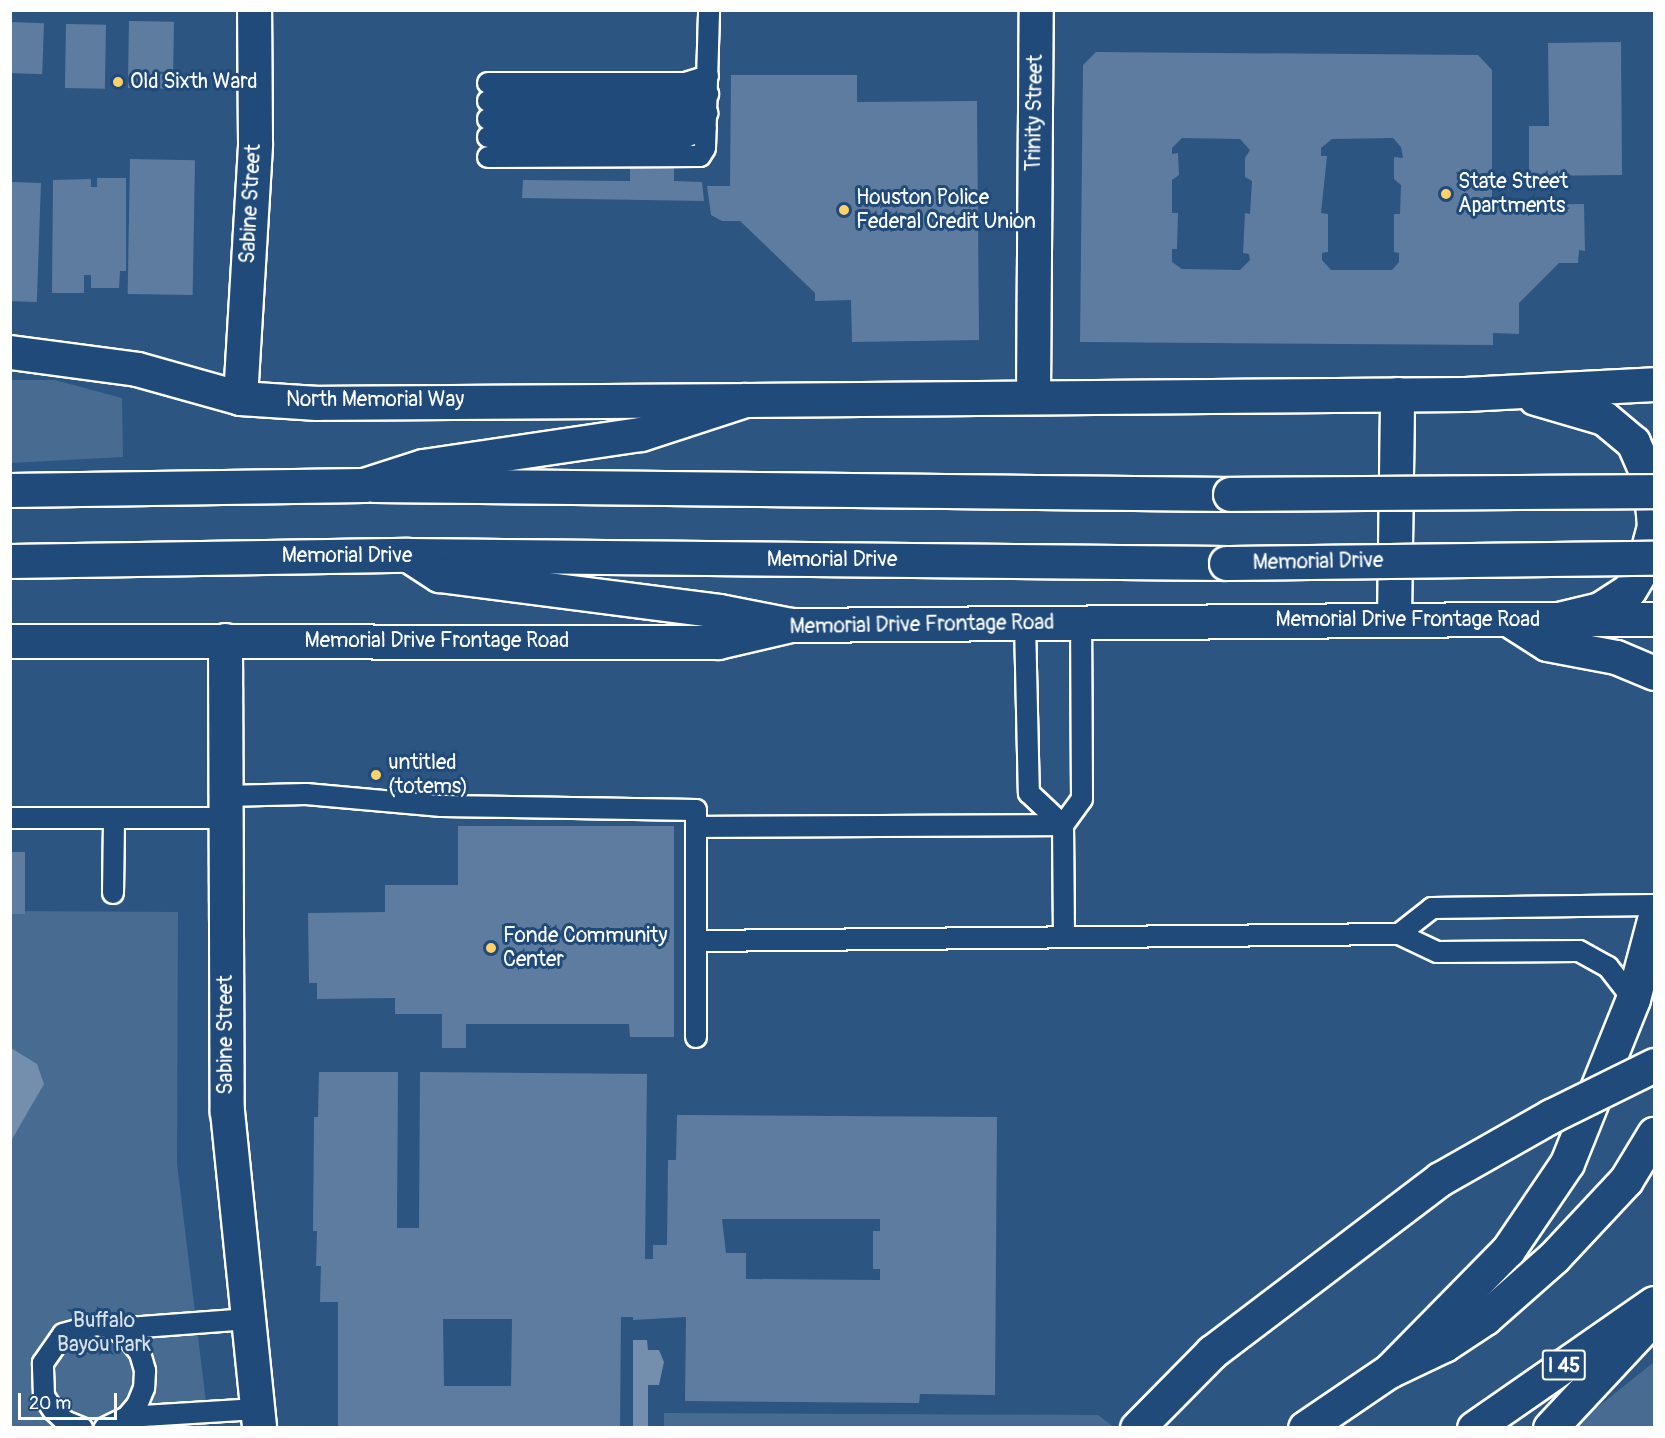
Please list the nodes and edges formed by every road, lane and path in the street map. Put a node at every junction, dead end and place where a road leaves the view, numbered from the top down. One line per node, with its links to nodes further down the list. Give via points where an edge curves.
1 (254, 10): 11 (main road, Sabine Street, via 255,143)
2 (709, 10): 4 (lane)
3 (1036, 10): 10 (main road, Trinity Street)
4 (707, 103): 4 (lane, via 682,139 488,110 685,103); 5 (lane, via 705,148 700,156)
5 (488, 157)
6 (10, 352): 11 (main road, North Memorial Way, via 137,369)
7 (1654, 384): 8 (main road, via 1605,384)
8 (1510, 393): 9 (main road); 21 (main road, via 1604,418 1633,442 1650,481 1654,526 1643,567 1629,590 1600,609)
9 (1397, 394): 10 (main road); 19 (main road)
10 (1033, 396): 12 (main road)
11 (240, 398): 12 (main road, North Memorial Way, via 317,403)
12 (745, 400): 13 (main road, via 640,434 423,466)
13 (364, 485): 14 (main road); 15 (main road, bridge, via 1230,494)
14 (10, 490)
15 (1654, 491)
16 (408, 555): 17 (main road, Memorial Drive, bridge, via 1226,563); 18 (main road, Memorial Drive); 25 (main road, via 439,575)
17 (1654, 558)
18 (10, 561)
19 (1394, 619): 20 (main road, Memorial Drive Frontage Road); 23 (main road, Memorial Drive Frontage Road)
20 (1508, 619): 21 (main road, Memorial Drive Frontage Road); 28 (main road, via 1547,644 1616,657)
21 (1558, 619): 22 (main road, Memorial Drive Frontage Road)
22 (1654, 619)
23 (1081, 622): 24 (main road, Memorial Drive Frontage Road); 32 (lane, via 1082,799)
24 (1025, 623): 25 (main road, Memorial Drive Frontage Road); 32 (lane, via 1029,793)
25 (791, 625): 26 (main road, Memorial Drive Frontage Road, via 718,642)
26 (225, 640): 27 (main road, Memorial Drive Frontage Road); 29 (main road, Sabine Street)
27 (10, 641)
28 (1654, 672)
29 (225, 807): 31 (lane); 33 (lane, via 306,795 441,806 696,810); 46 (main road, Sabine Street, via 227,1111)
30 (10, 818): 31 (lane)
31 (114, 819): 34 (lane)
32 (1063, 825): 33 (lane); 38 (lane)
33 (696, 827): 39 (lane)
34 (113, 892)
35 (1654, 905): 37 (lane, via 1432,908)
36 (1654, 920): 40 (main road)
37 (1399, 934): 38 (lane); 40 (lane, via 1437,952 1579,951 1608,967)
38 (1064, 937): 39 (lane)
39 (696, 941): 41 (lane)
40 (1633, 999): 48 (main road, via 1567,1163 1508,1250)
41 (696, 1037)
42 (1654, 1065): 53 (main road, bridge, via 1551,1116 1440,1179 1212,1352)
43 (1654, 1134): 48 (main road, via 1626,1180 1537,1272 1485,1318 1444,1345)
44 (1654, 1303): 55 (main road, I 45)
45 (1654, 1316): 56 (main road)
46 (249, 1319): 47 (lane); 50 (main road, Sabine Street)
47 (115, 1329): 49 (lane, via 140,1353 145,1371 144,1388); 51 (lane, via 97,1325 63,1334 43,1363 41,1380 48,1403 65,1421)
48 (1389, 1371): 54 (main road)
49 (126, 1417): 50 (lane); 52 (lane)
50 (258, 1418)
51 (82, 1428)
52 (104, 1428)
53 (1137, 1428)
54 (1305, 1428)
55 (1474, 1428)
56 (1550, 1428)

